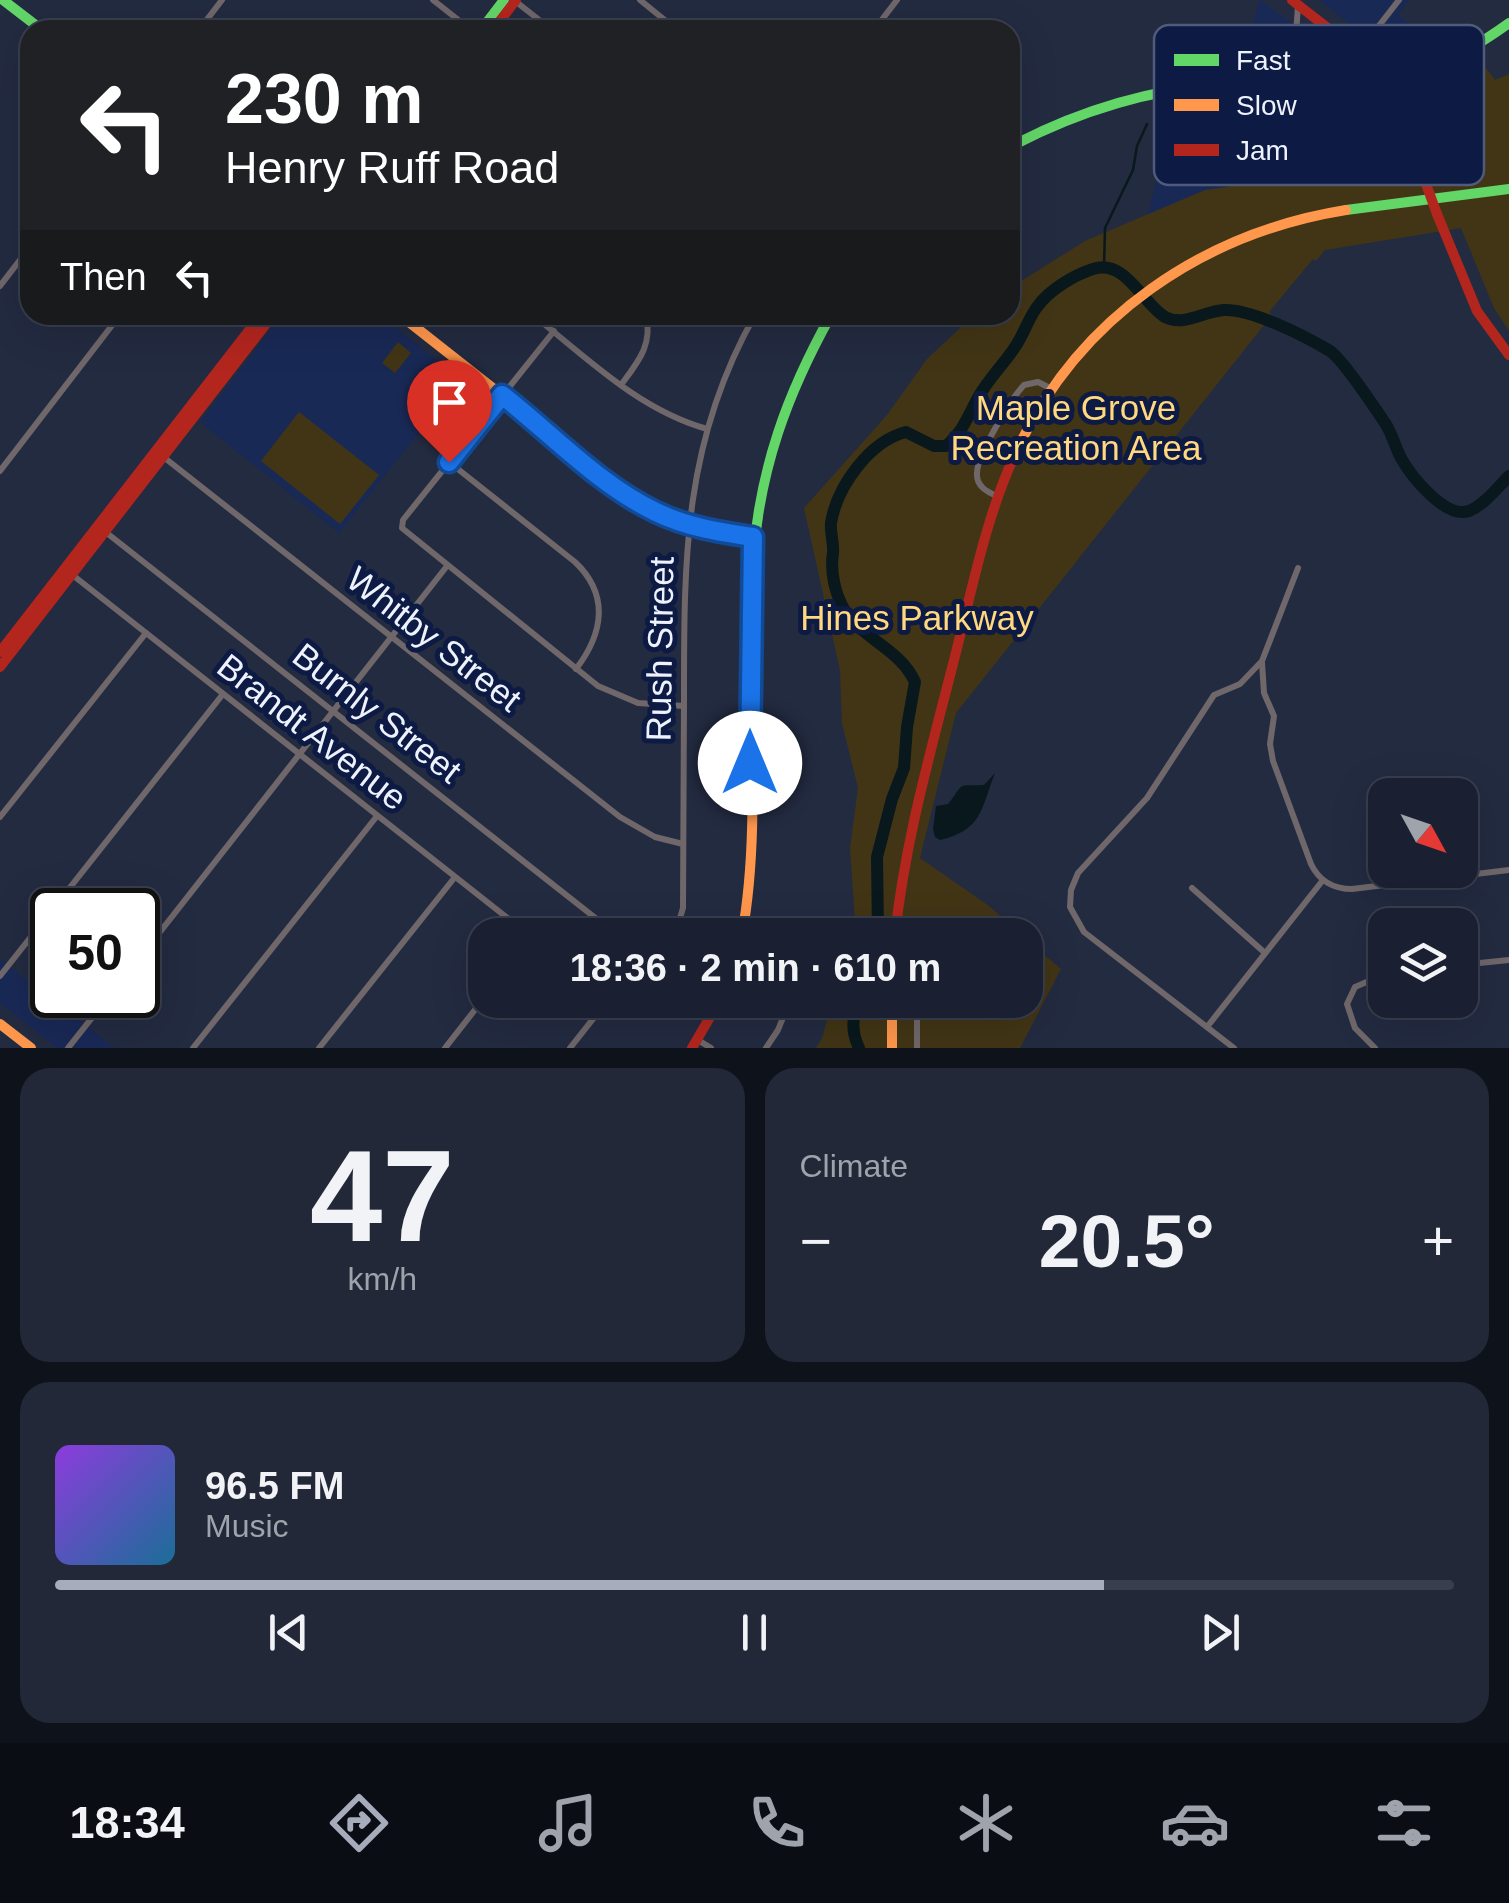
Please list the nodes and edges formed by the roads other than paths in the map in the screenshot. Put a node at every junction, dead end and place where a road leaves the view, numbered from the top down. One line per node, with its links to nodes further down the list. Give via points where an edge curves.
1 (4, 0): 10 (street)
2 (222, 0): 11 (street)
3 (433, 0): 12 (street)
4 (504, 0): 13 (street)
5 (515, 0): 14 (street)
6 (640, 0): 15 (street)
7 (897, 0): 16 (street)
8 (1399, 0): 19 (street)
9 (1295, 2): 18 (street)
10 (29, 20)
11 (207, 20)
12 (458, 20)
13 (489, 20)
14 (540, 20)
15 (665, 20)
16 (882, 20)
17 (1509, 23): 20 (street)
18 (1322, 24)
19 (1379, 25)
20 (1484, 42)
21 (1154, 94): 22 (street, via 1058,123)
22 (1020, 142)
23 (1426, 185): 36 (street, bridge, via 1477,311)
24 (1509, 189): 38 (street, via 1346,210 1232,241 1132,302)
25 (20, 260): 26 (street)
26 (0, 286)
27 (112, 325): 43 (street)
28 (255, 325): 41 (street)
29 (265, 325): 41 (street)
30 (413, 325): 39 (street)
31 (545, 325): 35 (street)
32 (648, 325): 37 (street, via 645,350)
33 (750, 325): 40 (street, Rush Street)
34 (825, 325): 47 (street, via 775,430)
35 (554, 332): 37 (street); 39 (street)
36 (1509, 355)
37 (621, 385): 40 (street, via 661,412)
38 (1052, 389): 44 (street); 44 (street, via 1038,382 1024,386 986,450 978,483)
39 (502, 395): 42 (street); 45 (street, via 618,489)
40 (706, 429): 45 (street, Rush Street)
41 (160, 454): 46 (street); 52 (street, Whitby Street)
42 (449, 462): 48 (street, via 402,520 406,533); 56 (street, via 589,578 600,624)
43 (0, 471)
44 (997, 496): 72 (street, via 914,818)
45 (688, 525): 47 (street); 58 (street, Rush Street)
46 (101, 529): 50 (street); 59 (street, Burnly Street)
47 (753, 537): 71 (street)
48 (447, 566): 52 (street); 56 (street)
49 (1298, 568): 54 (street)
50 (68, 572): 51 (street, Brandt Avenue); 53 (street); 55 (street)
51 (146, 633): 57 (street, Brandt Avenue); 62 (street)
52 (392, 637): 59 (street); 63 (street, Whitby Street, via 620,817)
53 (0, 652)
54 (1262, 662): 66 (street, via 1274,716 1273,761 1310,864); 87 (street, via 1240,684 1214,694 1147,798 1078,874 1070,896 1073,918 1090,938)
55 (0, 667)
56 (576, 669): 58 (street, via 626,699)
57 (223, 694): 60 (street, Brandt Avenue); 77 (street)
58 (684, 706): 63 (street, Rush Street)
59 (334, 711): 60 (street); 69 (street, Burnly Street)
60 (300, 754): 61 (street, Brandt Avenue); 73 (street)
61 (377, 816): 65 (street, Brandt Avenue); 91 (street)
62 (0, 817)
63 (683, 844): 70 (street, Rush Street)
64 (1509, 870): 66 (street, via 1352,889)
65 (455, 877): 68 (street, Brandt Avenue); 92 (street)
66 (1323, 880): 74 (street)
67 (1192, 888): 74 (street)
68 (507, 918)
69 (596, 918)
70 (681, 918)
71 (745, 918)
72 (898, 918)
73 (160, 932)
74 (1266, 953): 87 (street)
75 (1509, 960): 76 (street)
76 (1478, 963)
77 (0, 976)
78 (1368, 982): 100 (street, via 1356,987 1347,1004 1355,1028)
79 (92, 1018): 90 (street)
80 (469, 1018): 93 (street)
81 (594, 1018): 94 (street)
82 (711, 1018): 88 (street)
83 (783, 1018): 96 (street)
84 (892, 1018): 97 (street)
85 (917, 1018): 98 (street)
86 (0, 1024): 89 (street)
87 (1207, 1027): 99 (street)
88 (695, 1044): 95 (street)
89 (31, 1048)
90 (68, 1048)
91 (194, 1048)
92 (319, 1048)
93 (445, 1048)
94 (570, 1048)
95 (711, 1048)
96 (766, 1048)
97 (892, 1048)
98 (917, 1048)
99 (1234, 1048)
100 (1375, 1048)

